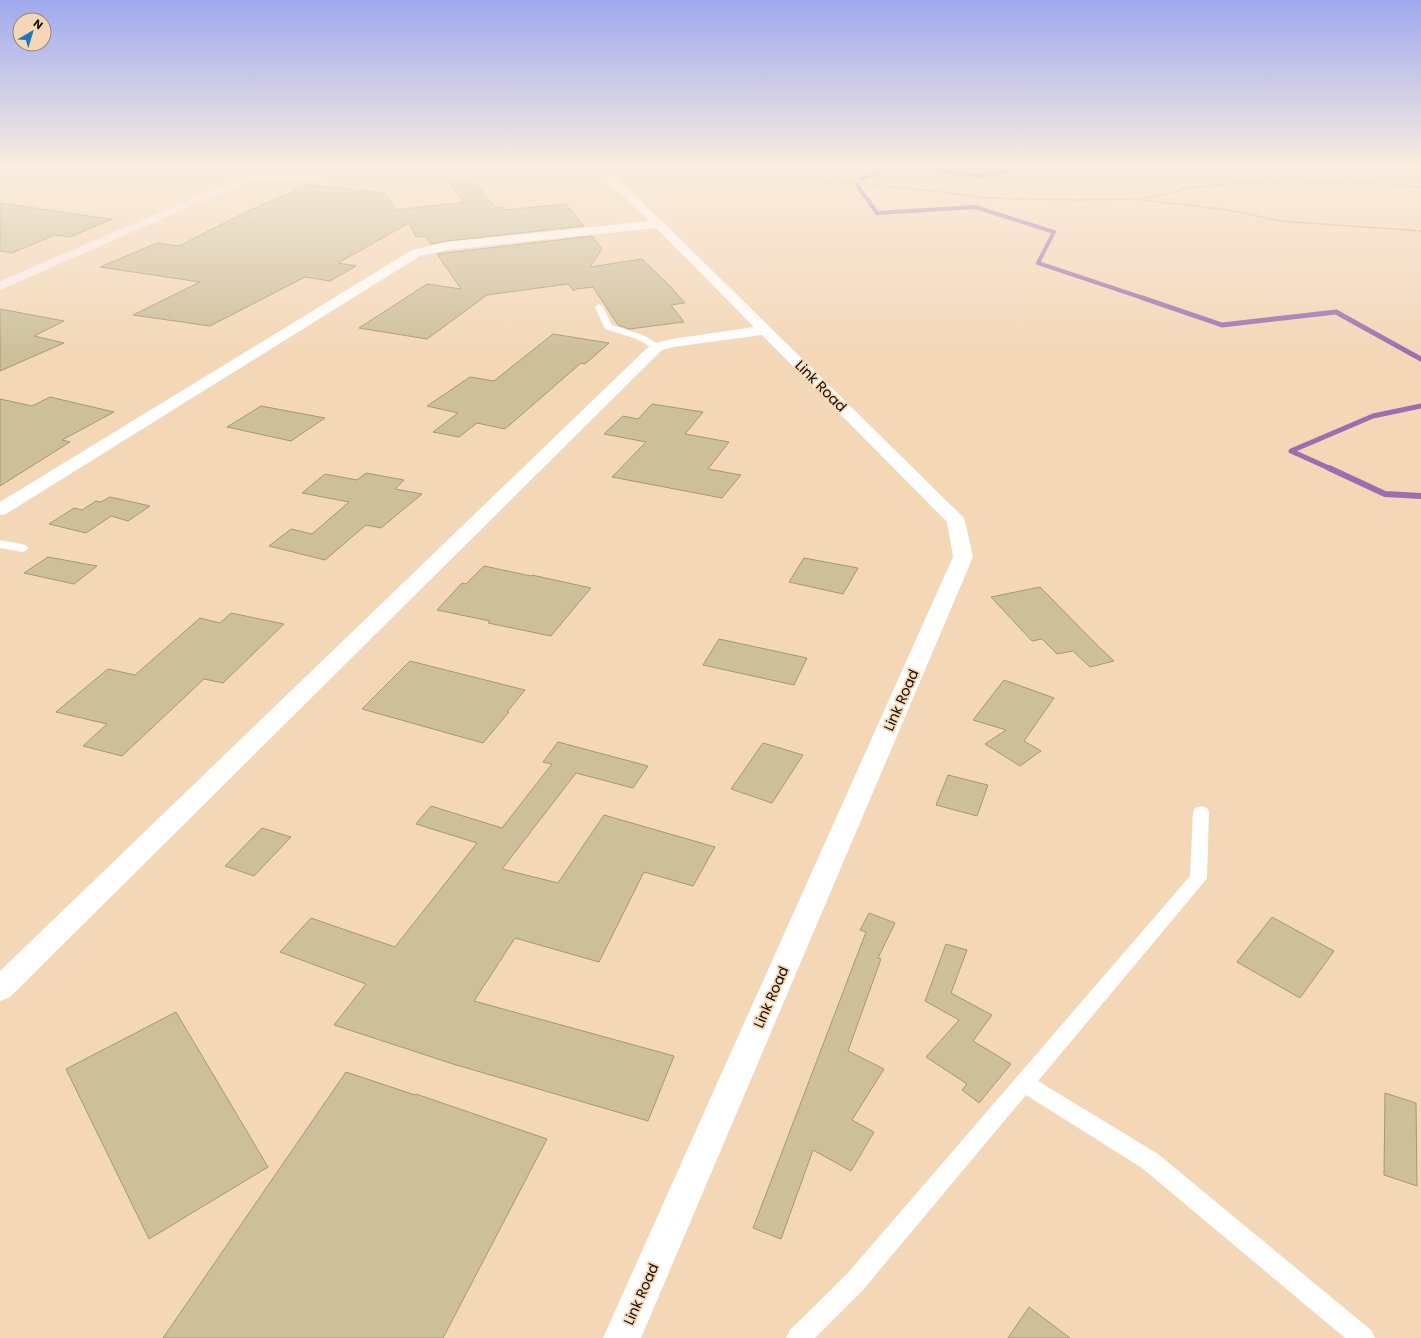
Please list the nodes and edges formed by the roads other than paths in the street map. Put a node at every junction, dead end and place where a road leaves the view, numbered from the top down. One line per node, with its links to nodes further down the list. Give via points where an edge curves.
1 (130, 229): 4 (street)
2 (607, 229): 8 (street, via 447,246 416,253)
3 (664, 229): 6 (street, Link Road)
4 (0, 286)
5 (599, 307): 7 (lane, via 608,326 640,337)
6 (765, 330): 7 (street); 14 (street, Link Road, via 956,521 963,557)
7 (658, 347): 12 (street)
8 (0, 510)
9 (0, 544): 10 (lane)
10 (22, 548)
11 (1201, 812): 13 (lane, via 1198,878)
12 (0, 989)
13 (1024, 1083): 15 (lane, via 855,1282); 16 (lane, via 1150,1161)
14 (622, 1338)
15 (798, 1338)
16 (1363, 1338)

